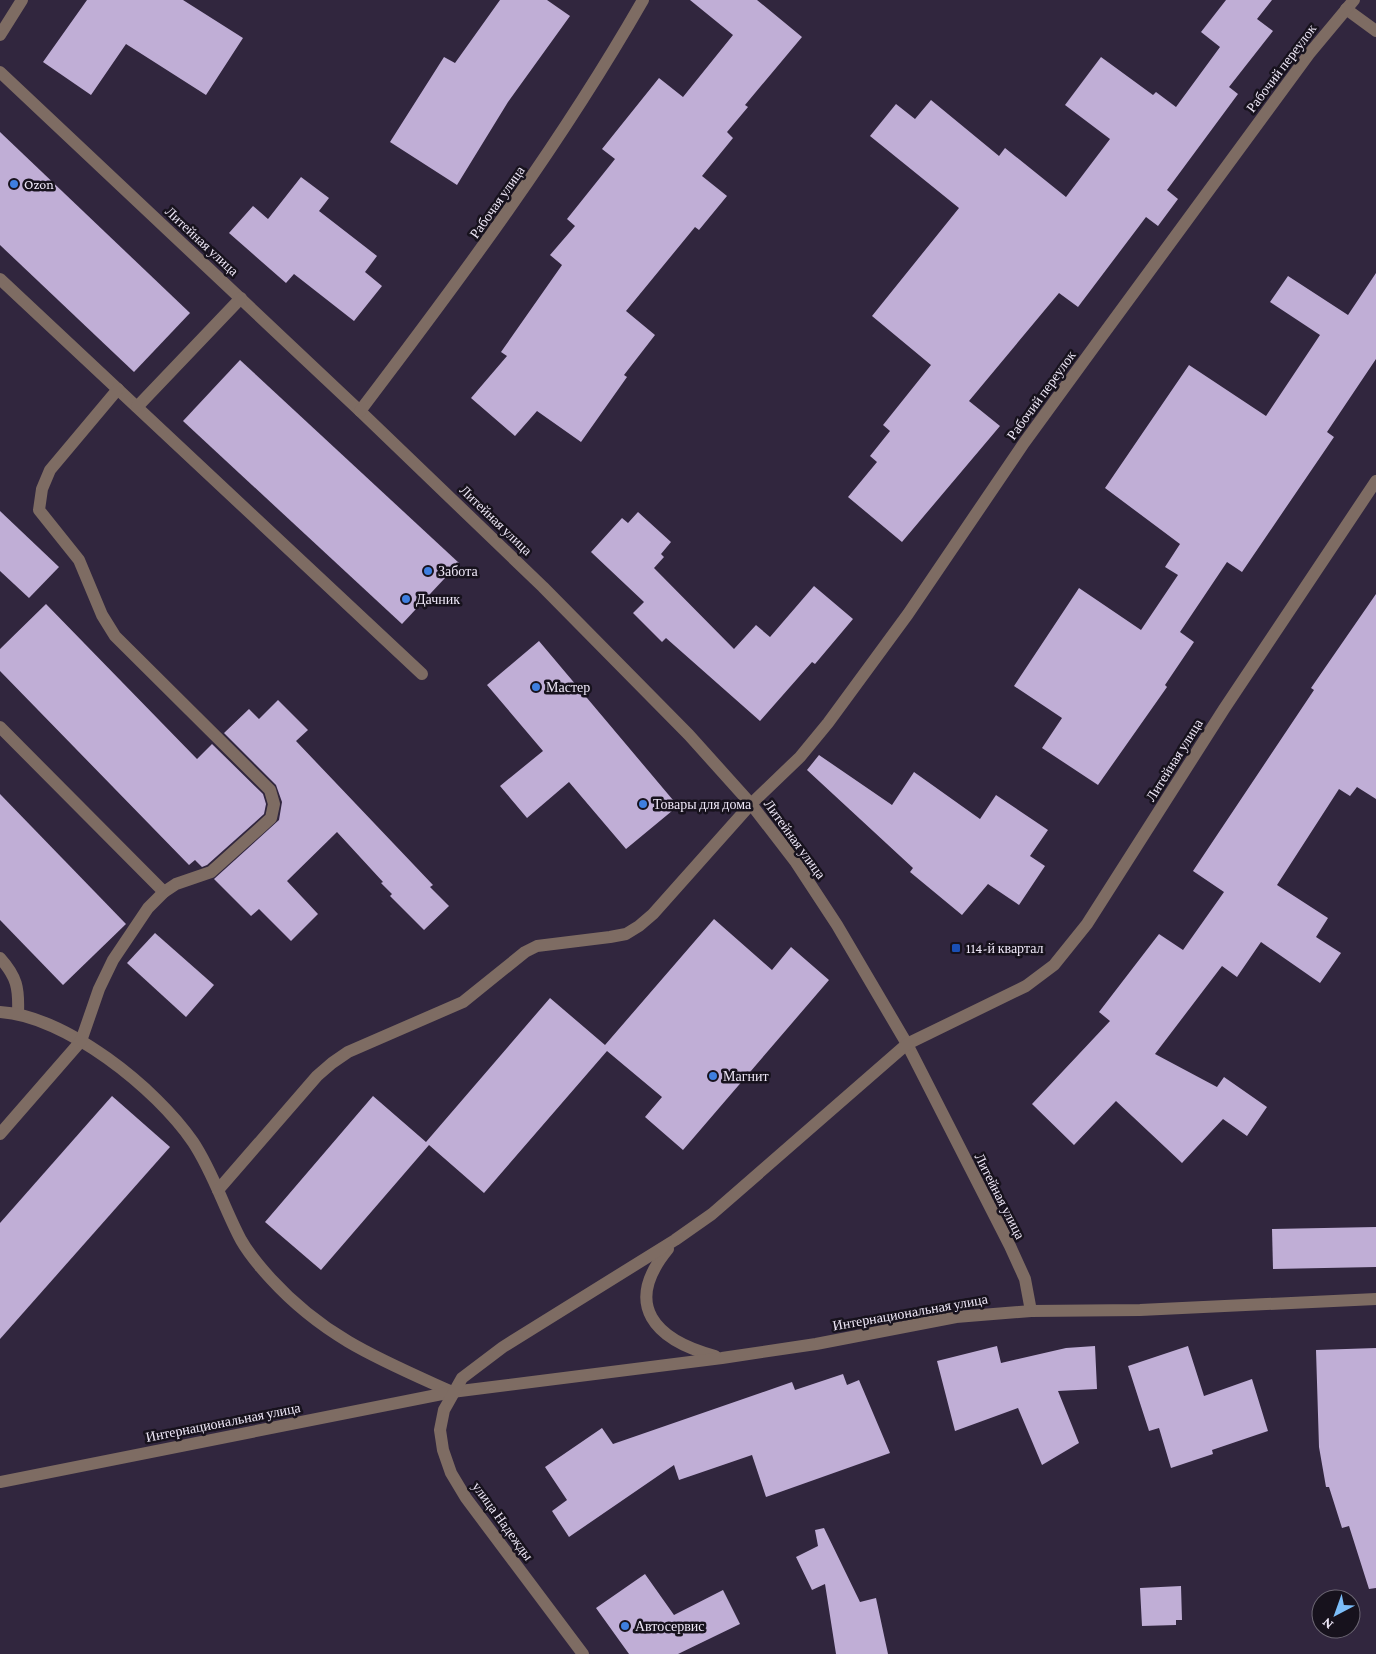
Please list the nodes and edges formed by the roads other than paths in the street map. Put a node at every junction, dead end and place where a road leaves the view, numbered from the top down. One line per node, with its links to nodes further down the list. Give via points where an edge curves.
1 (22, 0): 5 (street)
2 (643, 0): 11 (street, Рабочая улица, via 528,183 467,270)
3 (1350, 4): 4 (street); 15 (street, Рабочий переулок, via 1303,62 1096,343 908,614 828,723 800,757)
4 (1376, 31)
5 (0, 35)
6 (0, 72): 8 (street, Литейная улица)
7 (0, 279): 9 (street)
8 (241, 298): 10 (street); 11 (street, Литейная улица)
9 (118, 389): 10 (street); 16 (street, via 50,470 42,489 39,510 79,560 102,615 115,636 270,790 274,804 271,818 210,872 176,884)
10 (137, 407): 13 (street)
11 (360, 410): 15 (street, Литейная улица, via 543,587 689,735)
12 (1376, 481): 21 (street, Литейная улица, via 1070,946 1054,965 1026,986)
13 (422, 674)
14 (0, 727): 16 (street)
15 (750, 804): 21 (street, Литейная улица, via 800,869 837,925); 23 (street, Рабочий переулок, via 639,926 626,934 537,946 463,1002 332,1062)
16 (164, 892): 20 (street, via 148,908 113,960)
17 (0, 958): 19 (street, via 13,974 19,993)
18 (0, 1012): 19 (street)
19 (18, 1013): 20 (street, via 53,1024)
20 (81, 1041): 22 (street); 23 (street, via 137,1083 168,1112 193,1142)
21 (907, 1044): 24 (street, via 745,1186); 26 (street, Литейная улица, via 1010,1246 1025,1279)
22 (0, 1134)
23 (218, 1190): 28 (street, via 242,1241 256,1262 317,1322 363,1352)
24 (675, 1240): 27 (street, via 650,1277 646,1293 649,1312 658,1326 680,1344); 28 (street, via 503,1347 462,1378)
25 (1376, 1299): 26 (street, Интернациональная улица, via 1140,1310)
26 (1031, 1311): 27 (street, Интернациональная улица, via 956,1317)
27 (722, 1358): 28 (street, Интернациональная улица)
28 (452, 1392): 29 (street, Интернациональная улица); 30 (street, улица Надежды, via 440,1430 451,1473 466,1498)
29 (0, 1482)
30 (583, 1654)

